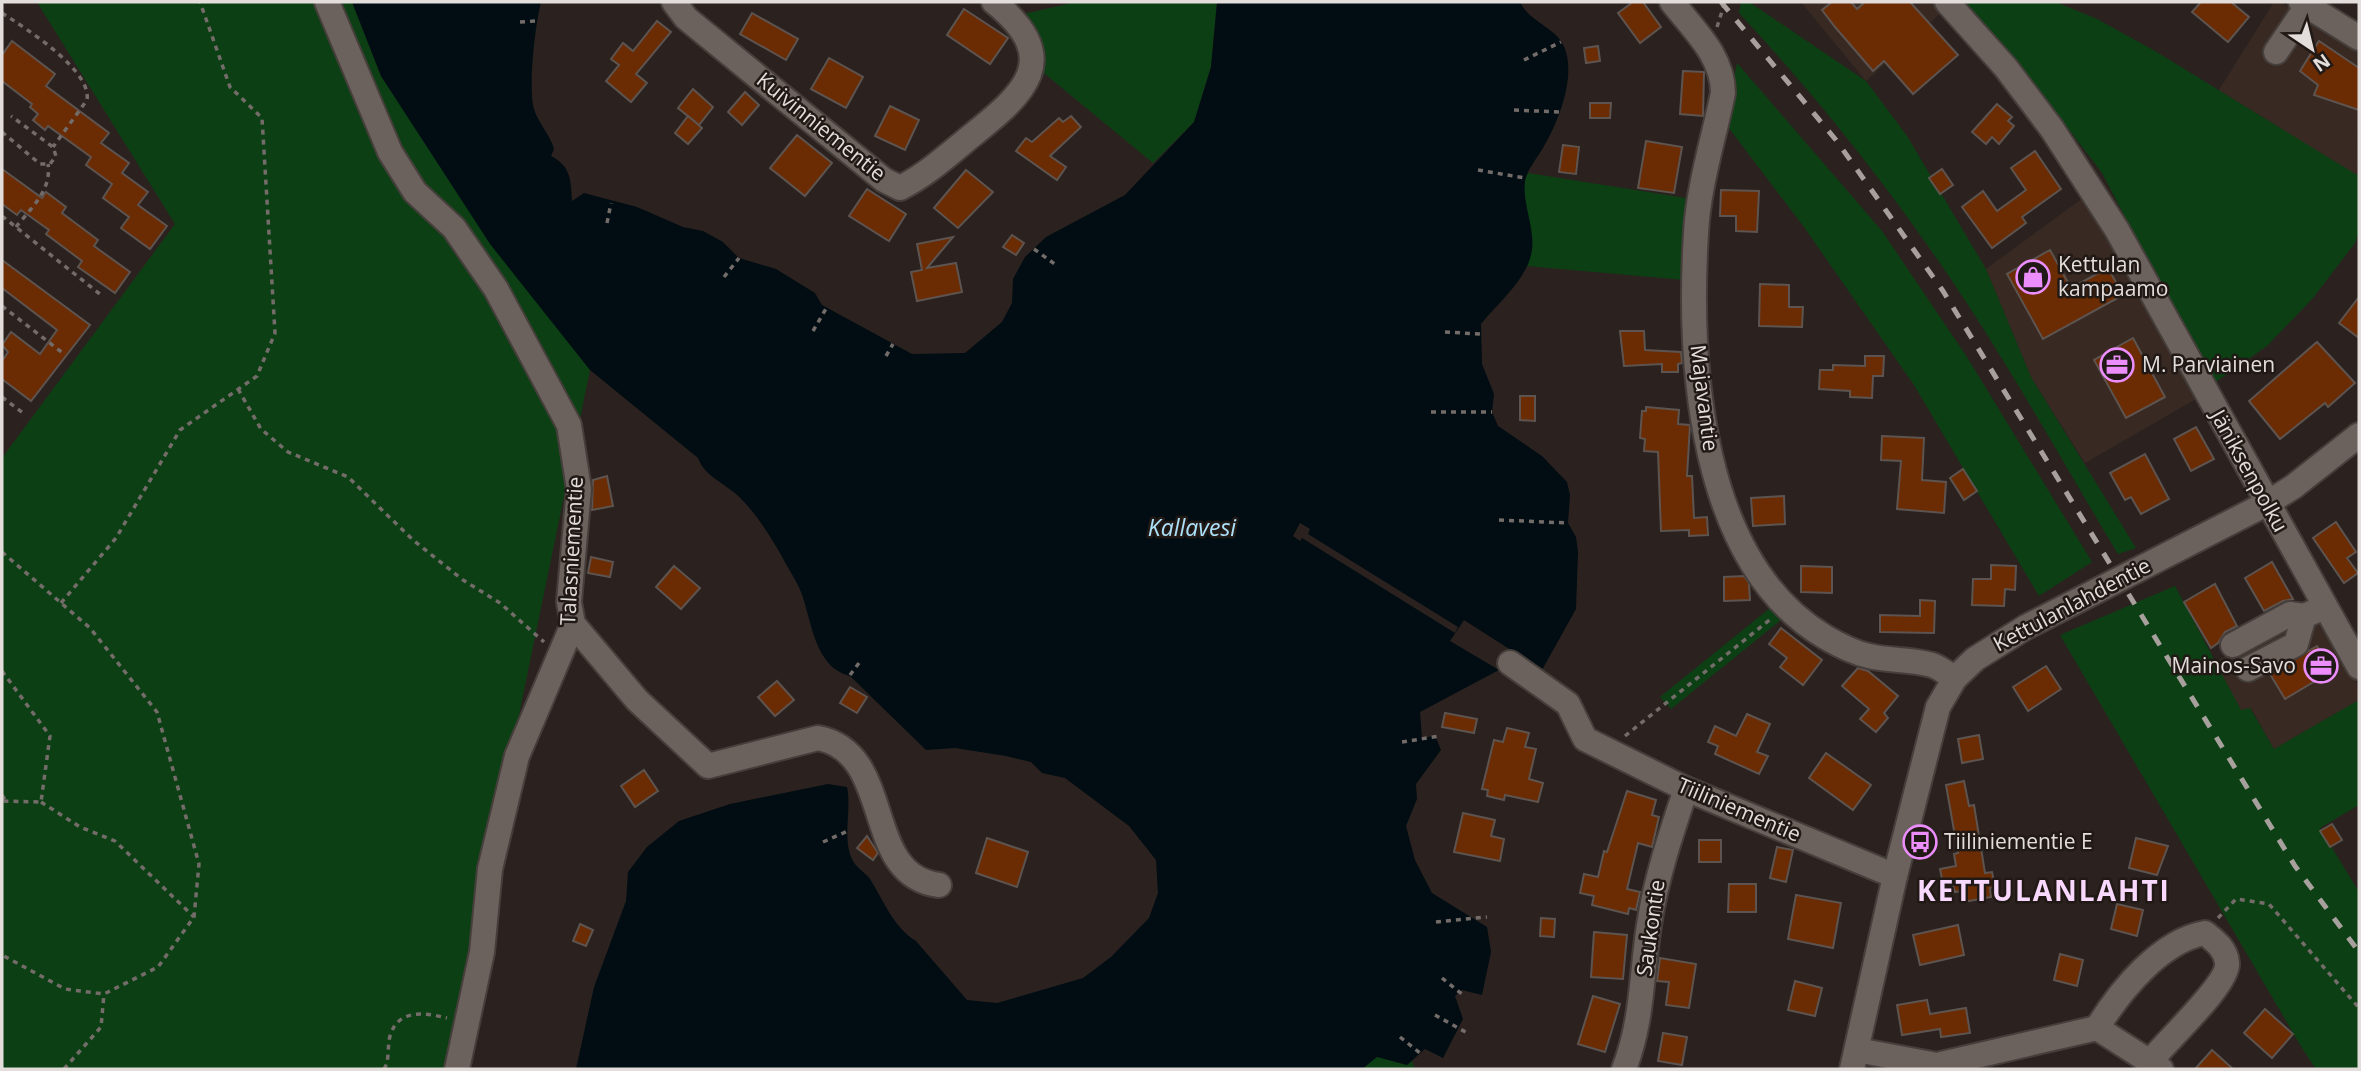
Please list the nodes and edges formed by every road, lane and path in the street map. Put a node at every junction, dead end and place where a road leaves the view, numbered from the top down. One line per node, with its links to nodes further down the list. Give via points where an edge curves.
1 (200, 2): 40 (path, via 230,87 262,118 275,333 257,376)
2 (327, 2): 53 (street, Talasniementie, via 390,152 415,192 454,228 496,289 569,425 579,489 569,603)
3 (674, 2): 4 (street, Kuivinniementie, via 707,35 884,180 900,188 1011,104 1029,78 1030,46)
4 (994, 2)
5 (1672, 2): 51 (street, Majavantie, via 1723,72 1723,93 1696,230 1698,388 1710,457 1736,534)
6 (1947, 2): 46 (street, Jäniksenpolku, via 2052,129 2118,230)
7 (2304, 4): 11 (street); 13 (street)
8 (2, 13): 19 (path, via 68,62 88,90 87,100)
9 (536, 20): 10 (path)
10 (520, 22)
11 (2359, 38)
12 (1561, 43): 14 (path)
13 (2276, 52)
14 (1524, 60)
15 (1514, 110): 16 (path)
16 (1559, 112)
17 (11, 116): 19 (path)
18 (2, 132): 20 (path, via 40,164)
19 (53, 147): 20 (path, via 56,156)
20 (48, 164): 26 (path, via 45,189)
21 (1478, 170): 22 (path)
22 (1525, 178)
23 (611, 203): 25 (path)
24 (2, 216): 26 (path)
25 (607, 222)
26 (16, 227): 31 (path)
27 (1034, 248): 29 (path)
28 (739, 258): 30 (path)
29 (1056, 265)
30 (724, 277)
31 (101, 295)
32 (2, 306): 38 (path)
33 (827, 307): 34 (path)
34 (813, 331)
35 (1445, 332): 36 (path)
36 (1480, 334)
37 (893, 344): 39 (path)
38 (64, 354)
39 (886, 356)
40 (238, 389): 50 (path, via 180,430 116,538); 55 (path, via 261,429 288,452 348,477 413,540 500,603)
41 (2, 397): 44 (path)
42 (1431, 412): 43 (path)
43 (1492, 412)
44 (23, 413)
45 (2359, 435): 46 (street, Kettulanlahdentie)
46 (2266, 504): 52 (street, Jäniksenpolku); 62 (street, Kettulanlahdentie, via 2026,627 1975,659)
47 (1499, 520): 48 (path)
48 (1568, 523)
49 (2, 552): 50 (path)
50 (61, 603): 74 (path, via 90,628 157,712 199,864)
51 (1787, 605): 62 (street, Majavantie, via 1824,636 1866,656 1933,665); 65 (path)
52 (2314, 611): 54 (street, via 2290,614); 58 (street, Jäniksenpolku); 59 (street, via 2295,644)
53 (573, 624): 55 (street, Talasniementie); 73 (street, via 637,700 708,766 818,738 834,742 854,756 867,775 886,839 902,863 925,883)
54 (2233, 645)
55 (560, 656): 83 (street, Talasniementie, via 517,756 490,869)
56 (862, 659): 61 (path)
57 (1510, 663): 65 (street, Tiiliniementie, via 1568,705 1585,739)
58 (2359, 667)
59 (2248, 669)
60 (2, 671): 69 (path, via 50,736)
61 (850, 676)
62 (1955, 678): 72 (street, Kettulanlahdentie, via 1938,707)
63 (1440, 737): 64 (path)
64 (1402, 742)
65 (1608, 750): 66 (street, Tiiliniementie)
66 (1686, 789): 72 (street, Tiiliniementie); 94 (street, Saukontie, via 1662,860 1648,926 1637,1037)
67 (2, 795): 68 (path)
68 (4, 801): 69 (path)
69 (41, 802): 74 (path, via 80,827 115,841)
70 (848, 831): 71 (path)
71 (823, 842)
72 (1895, 876): 89 (street, Kettulanlahdentie)
73 (939, 885)
74 (194, 917): 80 (path, via 158,967)
75 (1486, 917): 76 (path)
76 (1436, 922)
77 (2205, 933): 82 (path, via 2236,899 2269,904); 85 (street, via 2189,936 2147,967 2119,993); 90 (street, via 2220,945 2227,972 2207,1001 2171,1035)
78 (2, 955): 80 (path, via 65,989)
79 (1442, 978): 81 (path)
80 (104, 994): 91 (path, via 101,1027)
81 (1464, 995)
82 (2359, 1008)
83 (469, 1012): 92 (path, via 449,1018 429,1011 401,1019 390,1034); 93 (street, Talasniementie)
84 (1435, 1015): 86 (path)
85 (2097, 1028): 89 (street, via 1937,1065); 90 (street)
86 (1469, 1034)
87 (1400, 1037): 88 (path)
88 (1420, 1053)
89 (1854, 1060)
90 (2156, 1066)
91 (64, 1069)
92 (384, 1069)
93 (457, 1069)
94 (1624, 1069)

